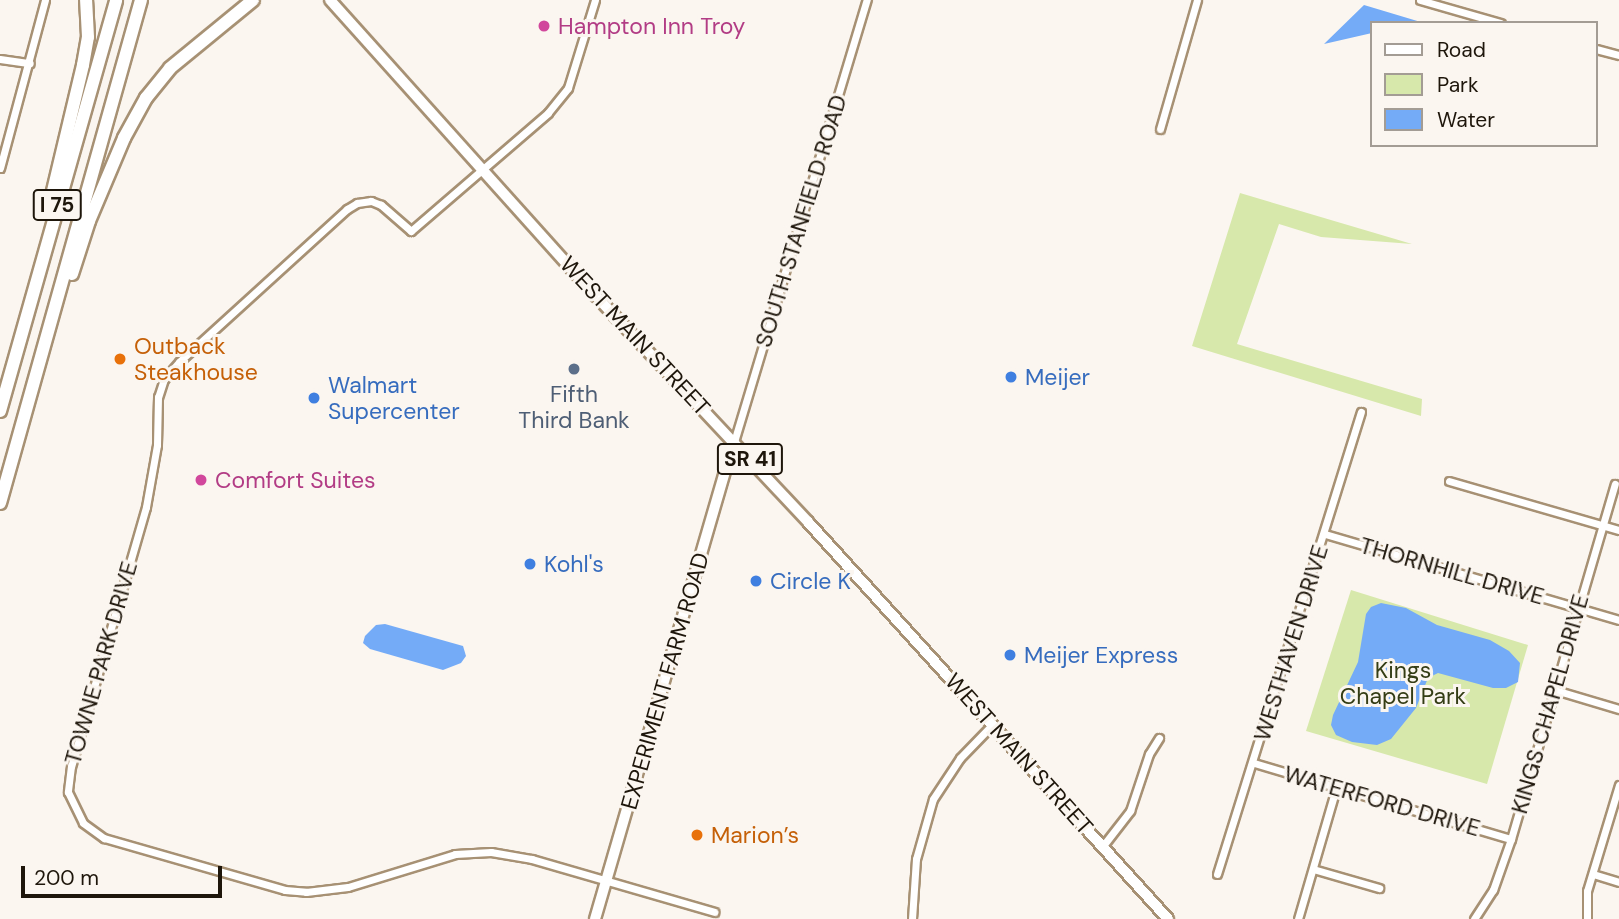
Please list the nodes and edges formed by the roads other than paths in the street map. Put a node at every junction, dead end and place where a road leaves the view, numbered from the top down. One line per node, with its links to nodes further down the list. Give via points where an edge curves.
1 (45, 0): 15 (street)
2 (86, 0): 19 (highway, via 88,37 83,65)
3 (116, 0): 19 (highway, I 75)
4 (141, 0): 20 (highway, I 75)
5 (253, 0): 20 (highway, via 170,68 146,97 89,221)
6 (330, 0): 18 (main road, WEST MAIN STREET / SR 41)
7 (595, 0): 18 (street, via 568,88 548,113)
8 (867, 0): 23 (street, SOUTH STANFIELD ROAD)
9 (1197, 0): 16 (street)
10 (1420, 0): 11 (street)
11 (1494, 21)
12 (1598, 50): 13 (street)
13 (1619, 55)
14 (0, 59): 15 (street)
15 (30, 64): 17 (street)
16 (1160, 129)
17 (0, 168)
18 (482, 170): 23 (main road, WEST MAIN STREET / SR 41); 45 (street, TOWNE PARK DRIVE, via 411,232 371,201 347,209 164,379 146,507 71,766 68,792 83,823 104,838 285,890 348,887 470,852 509,854)
19 (27, 311): 21 (highway, I 75)
20 (35, 380): 26 (highway, I 75)
21 (0, 411)
22 (1361, 412): 29 (street, WESTHAVEN DRIVE)
23 (734, 442): 34 (main road, WEST MAIN STREET / SR 41); 45 (main road, EXPERIMENT FARM ROAD)
24 (1449, 481): 27 (street)
25 (1615, 484): 27 (street, KINGS CHAPEL DRIVE)
26 (0, 503)
27 (1603, 526): 28 (street); 30 (street, KINGS CHAPEL DRIVE)
28 (1619, 530)
29 (1325, 534): 30 (street, THORNHILL DRIVE); 36 (street, WESTHAVEN DRIVE)
30 (1578, 608): 31 (street, THORNHILL DRIVE); 32 (street, KINGS CHAPEL DRIVE)
31 (1619, 620)
32 (1555, 690): 33 (street); 40 (street, KINGS CHAPEL DRIVE)
33 (1619, 709)
34 (993, 724): 41 (main road, WEST MAIN STREET / SR 41); 50 (street, via 960,758 933,799 916,859)
35 (1159, 738): 41 (street, via 1130,811)
36 (1254, 763): 38 (street, WATERFORD DRIVE); 43 (street, WESTHAVEN DRIVE)
37 (1619, 785): 39 (street)
38 (1336, 788): 40 (street, WATERFORD DRIVE); 42 (street)
39 (1617, 798): 44 (street)
40 (1511, 839): 53 (street, KINGS CHAPEL DRIVE, via 1493,890)
41 (1102, 847): 51 (main road, WEST MAIN STREET / SR 41)
42 (1312, 869): 47 (street); 52 (street)
43 (1217, 874)
44 (1593, 874): 46 (street); 54 (street, via 1587,891)
45 (606, 880): 48 (street); 49 (main road, EXPERIMENT FARM ROAD)
46 (1619, 882)
47 (1379, 888)
48 (714, 912)
49 (595, 919)
50 (912, 919)
51 (1168, 919)
52 (1298, 919)
53 (1474, 919)
54 (1587, 919)

